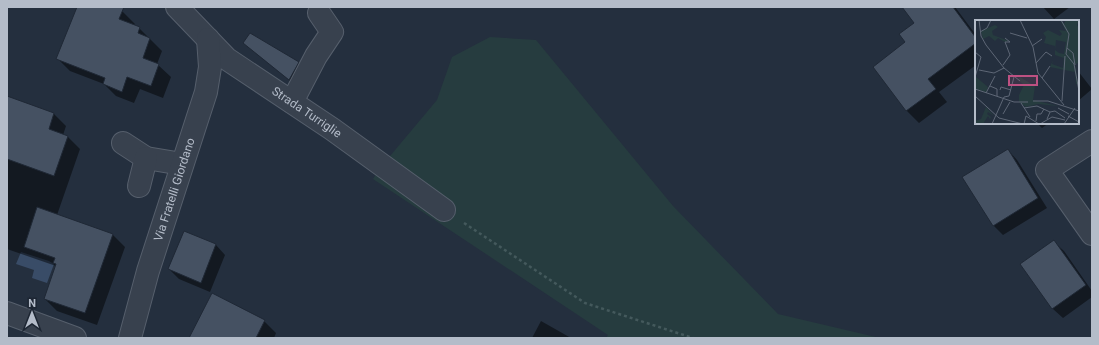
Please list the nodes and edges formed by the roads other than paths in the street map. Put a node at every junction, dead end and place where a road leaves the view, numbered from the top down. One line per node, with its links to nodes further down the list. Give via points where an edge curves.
1 (177, 7): 3 (street, Strada Turriglie)
2 (319, 13): 4 (street, via 332,32)
3 (208, 40): 4 (street, Strada Turriglie, via 227,59); 8 (street, Via Fratelli Giordano, via 210,67 206,92)
4 (292, 102): 10 (street, Strada Turriglie)
5 (1092, 141): 11 (street, via 1047,170)
6 (123, 144): 7 (street)
7 (146, 158): 8 (street); 9 (street)
8 (182, 164): 14 (street, Via Fratelli Giordano)
9 (139, 186)
10 (444, 210)
11 (1092, 234)
12 (7, 313): 13 (street)
13 (75, 338)
14 (130, 338)

